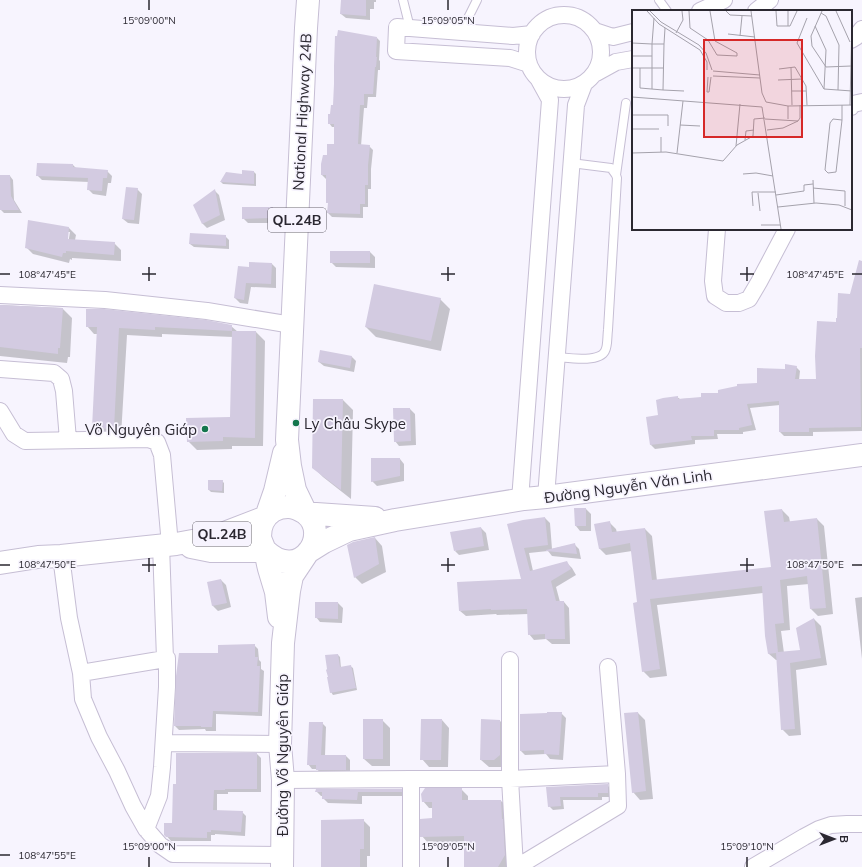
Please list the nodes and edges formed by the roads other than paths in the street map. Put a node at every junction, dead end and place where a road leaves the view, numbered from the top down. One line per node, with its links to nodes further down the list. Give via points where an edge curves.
1 (308, 0): 30 (main road, National Highway 24B / QL.24B)
2 (403, 0): 10 (lane)
3 (477, 0): 13 (lane)
4 (659, 0): 7 (lane)
5 (724, 0): 8 (street)
6 (772, 4): 9 (street)
7 (666, 10)
8 (702, 10)
9 (758, 10)
10 (410, 28): 13 (street); 18 (street, via 398,27 396,51 510,58)
11 (862, 29): 16 (street)
12 (595, 31): 14 (street, via 612,37); 15 (street, via 583,20 561,15 539,24); 19 (street, via 602,49)
13 (460, 32): 15 (street, via 513,36)
14 (632, 32)
15 (532, 34): 18 (street, via 528,45)
16 (852, 39)
17 (632, 59): 19 (street, via 616,62)
18 (529, 64): 20 (street)
19 (596, 73): 21 (street)
20 (539, 80): 21 (street, via 550,87 563,90); 31 (street, via 550,100)
21 (584, 84): 25 (street, via 576,105)
22 (862, 102): 24 (street)
23 (626, 103): 26 (lane)
24 (852, 106)
25 (571, 163): 26 (lane, via 611,168); 32 (street)
26 (616, 175): 32 (lane, via 606,350 599,357 591,359)
27 (717, 230): 28 (street, via 713,281 715,296 726,302 739,303 749,299)
28 (786, 230)
29 (0, 295): 30 (street, via 105,300 207,311)
30 (292, 325): 36 (main road, National Highway 24B / QL.24B)
31 (531, 354): 32 (street); 39 (street)
32 (557, 357): 38 (street)
33 (0, 369): 35 (street, via 54,373 61,379)
34 (0, 411): 35 (street, via 14,434 25,440)
35 (68, 440): 43 (street, via 157,442 162,455)
36 (288, 440): 40 (main road, via 295,490); 41 (main road)
37 (862, 455): 38 (main road, Đường Nguyễn Văn Linh)
38 (546, 497): 39 (main road, Đường Nguyễn Văn Linh)
39 (520, 500): 42 (main road, Đường Nguyễn Văn Linh)
40 (307, 515): 41 (main road, QL.24B, via 291,507 281,507); 42 (main road, Đường Nguyễn Văn Linh); 45 (main road, via 315,532 314,541)
41 (266, 518): 43 (main road, QL.24B, via 214,537); 44 (main road, QL.24B, via 261,526 260,535 261,544)
42 (395, 520): 45 (main road, Đường Nguyễn Văn Linh, via 349,530)
43 (169, 545): 44 (main road, QL.24B, via 212,551); 46 (main road, QL.24B); 49 (street)
44 (266, 551): 45 (main road, QL.24B, via 272,557 288,562 297,560); 48 (main road, Đường Võ Nguyên Giáp, via 276,593)
45 (308, 552): 48 (main road, Đường Võ Nguyên Giáp, via 292,576)
46 (61, 556): 47 (main road, QL.24B); 52 (street, via 69,618)
47 (0, 563)
48 (283, 643): 54 (main road, Đường Võ Nguyên Giáp)
49 (165, 659): 52 (street); 53 (street, via 167,658 167,687)
50 (510, 660): 57 (street)
51 (608, 666): 55 (street)
52 (81, 673): 60 (street, via 82,699)
53 (164, 744): 54 (street); 60 (street, via 159,796)
54 (280, 744): 58 (main road, Đường Võ Nguyên Giáp)
55 (617, 774): 57 (street); 63 (street, via 618,806)
56 (411, 779): 57 (street); 58 (street); 62 (street)
57 (510, 779): 63 (street)
58 (283, 780): 61 (main road, Đường Võ Nguyên Giáp)
59 (862, 824): 64 (street, via 831,825 819,829)
60 (146, 829): 61 (street, via 160,845 173,854)
61 (282, 861)
62 (411, 867)
63 (516, 867)
64 (752, 867)

